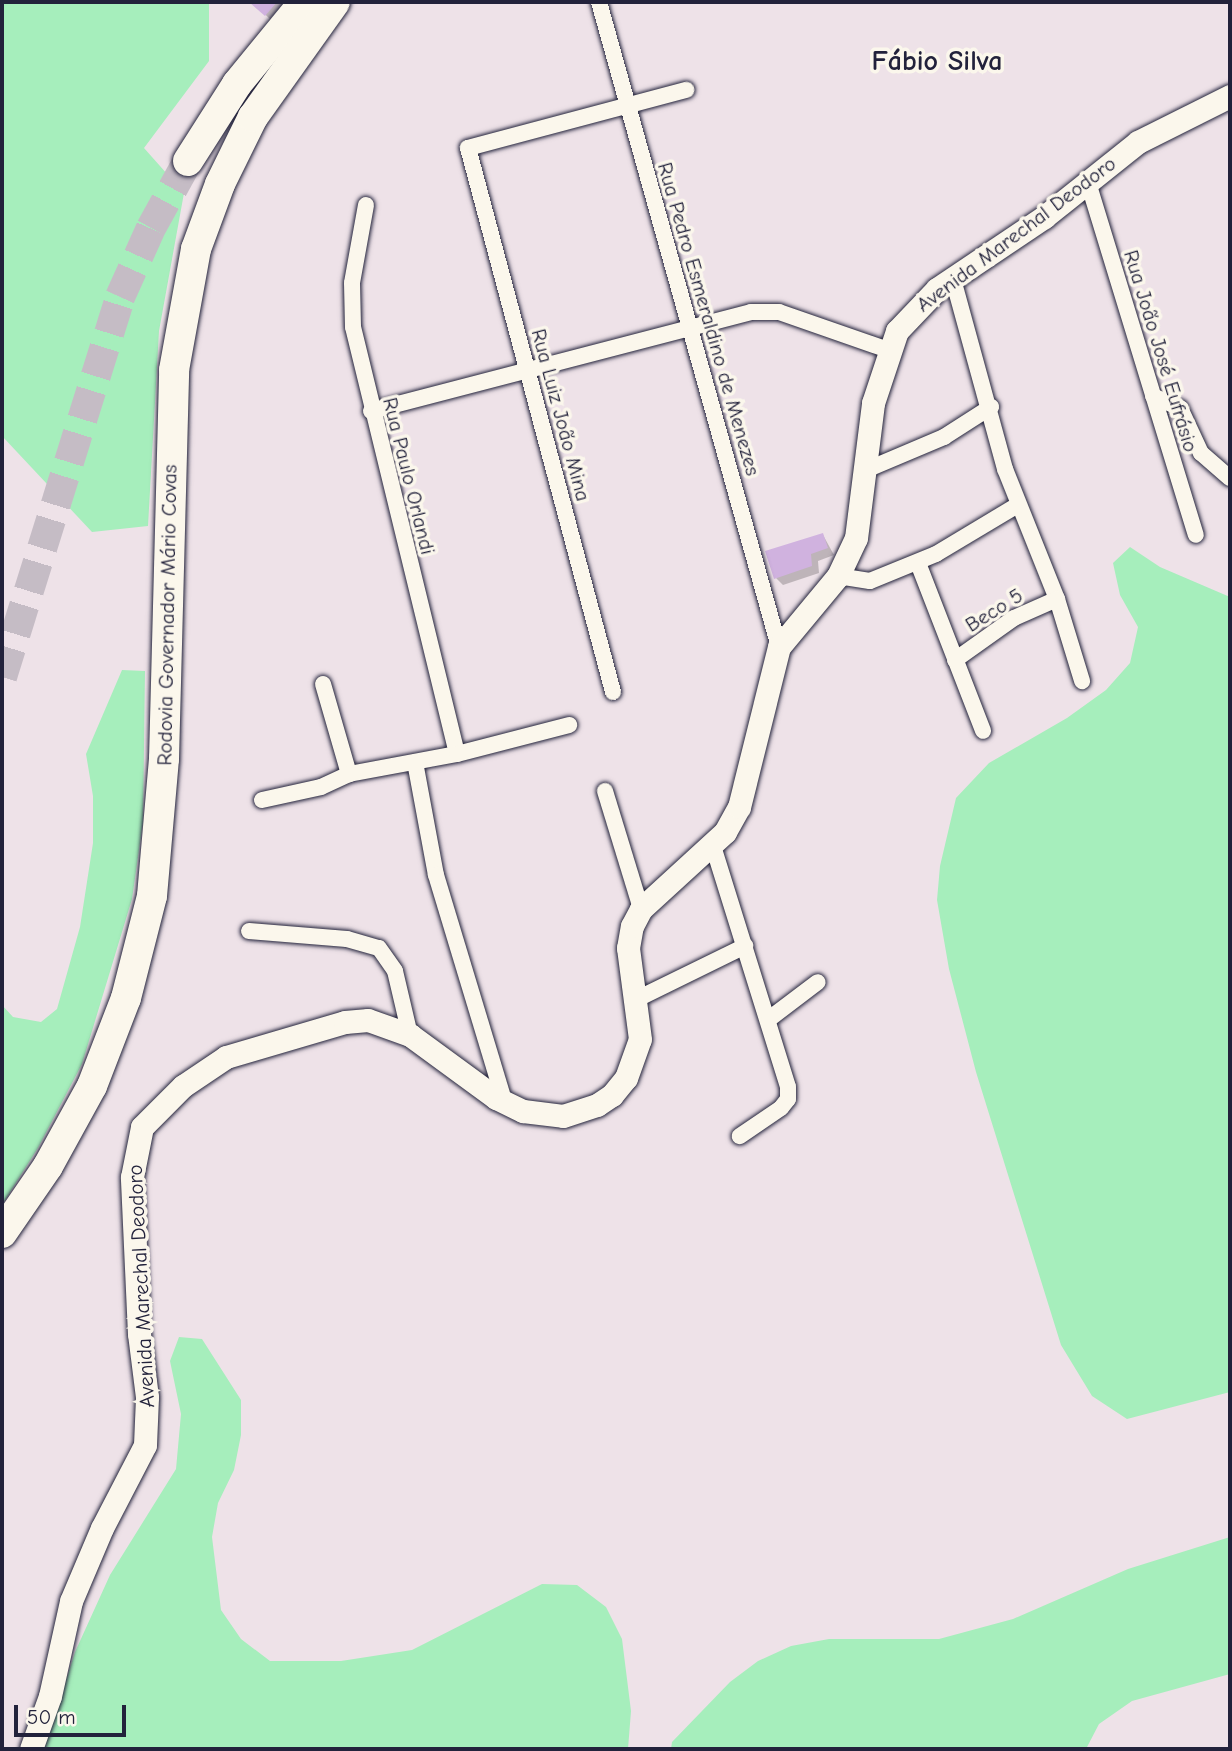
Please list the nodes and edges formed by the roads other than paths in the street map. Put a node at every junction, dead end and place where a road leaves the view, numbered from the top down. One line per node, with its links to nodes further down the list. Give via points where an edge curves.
1 (304, 2): 7 (highway, via 237,85)
2 (335, 2): 46 (highway, Rodovia Governador Mário Covas, via 253,117 220,184 196,250 180,325 172,407 164,759 152,896 126,998 92,1086 48,1166)
3 (599, 2): 6 (street, Rua Pedro Esmeraldino de Menezes)
4 (686, 90): 6 (street)
5 (1230, 96): 8 (street, Avenida Marechal Deodoro, via 1166,124)
6 (628, 105): 11 (street, Rua Pedro Esmeraldino de Menezes); 13 (street, Rua Luiz João Mina, via 468,148)
7 (188, 161)
8 (1087, 179): 10 (street, Avenida Marechal Deodoro, via 1044,217); 14 (street, Rua João José Eufrásio)
9 (366, 205): 16 (street, Rua Paulo Orlandi, via 351,304)
10 (953, 279): 12 (street, Avenida Marechal Deodoro, via 908,318); 15 (street)
11 (690, 327): 12 (street, via 765,310); 13 (street); 24 (street, Rua Pedro Esmeraldino de Menezes)
12 (888, 350): 17 (street, Avenida Marechal Deodoro, via 873,403)
13 (527, 370): 16 (street); 28 (street, Rua Luiz João Mina)
14 (1153, 396): 18 (street, via 1180,408 1201,453); 20 (street, Rua João José Eufrásio)
15 (990, 407): 17 (street, via 944,437); 19 (street)
16 (371, 411): 31 (street, Rua Paulo Orlandi)
17 (866, 470): 22 (street, Avenida Marechal Deodoro, via 856,538)
18 (1230, 478)
19 (1018, 505): 21 (street); 23 (street)
20 (1196, 535)
21 (918, 563): 22 (street, via 870,582); 25 (street)
22 (838, 576): 24 (street, Avenida Marechal Deodoro)
23 (1057, 599): 25 (street, Beco 5, via 1014,618); 26 (street)
24 (779, 647): 36 (street, Avenida Marechal Deodoro, via 768,677 748,782 739,807)
25 (955, 660): 30 (street)
26 (1082, 681)
27 (323, 684): 33 (street)
28 (613, 692)
29 (569, 725): 31 (street)
30 (983, 731)
31 (457, 754): 32 (street)
32 (415, 762): 33 (street); 44 (street, via 436,875)
33 (349, 774): 35 (street, via 321,787)
34 (605, 791): 37 (street)
35 (262, 800)
36 (713, 846): 37 (street, Avenida Marechal Deodoro); 39 (street)
37 (641, 909): 41 (street, Avenida Marechal Deodoro, via 628,948)
38 (249, 931): 43 (street, via 347,939 379,948 390,957 395,971)
39 (745, 946): 41 (street); 42 (street)
40 (818, 982): 42 (street)
41 (635, 1000): 44 (street, Avenida Marechal Deodoro, via 640,1039 626,1078 612,1095 563,1116)
42 (769, 1019): 45 (street, via 788,1099)
43 (410, 1035): 44 (street, Avenida Marechal Deodoro); 47 (street, Avenida Marechal Deodoro, via 369,1020 248,1047 183,1086 142,1127 132,1177 147,1397 145,1445 71,1601 50,1696)
44 (505, 1103)
45 (740, 1136)
46 (2, 1233)
47 (31, 1749)

